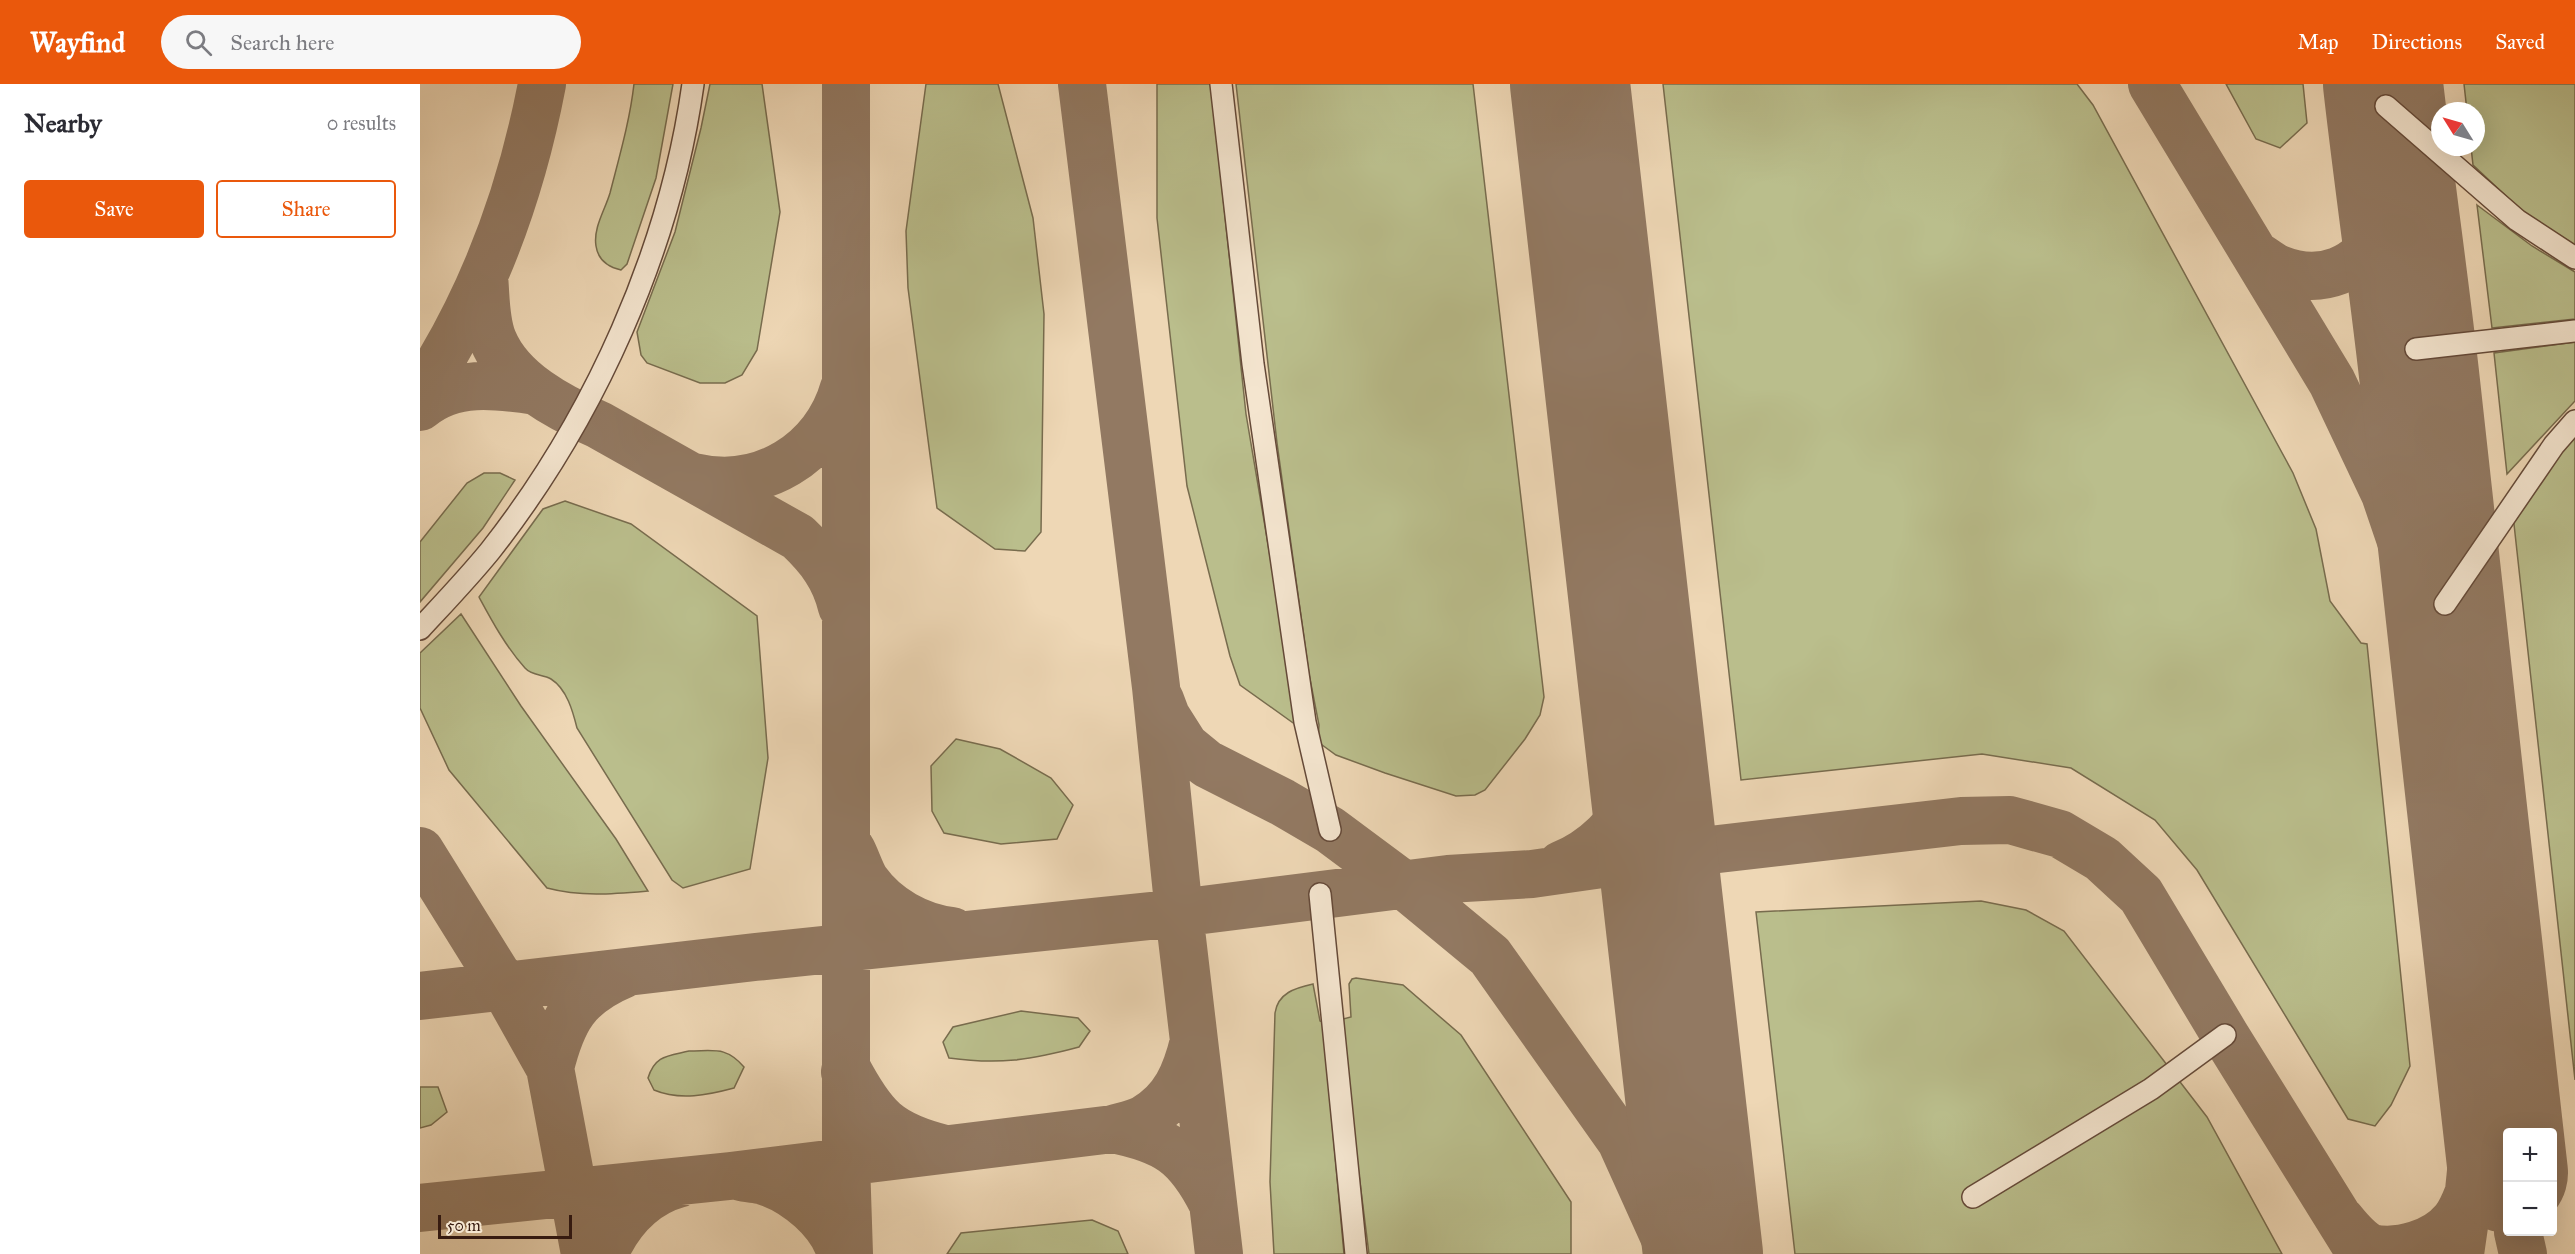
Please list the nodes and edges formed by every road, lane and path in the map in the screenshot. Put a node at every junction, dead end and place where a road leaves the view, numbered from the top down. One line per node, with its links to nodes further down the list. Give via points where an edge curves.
1 (693, 84): 9 (lane, via 687,128 656,242 608,360 527,500 490,551)
2 (1221, 84): 10 (lane, via 1253,364 1305,722)
3 (2386, 106): 4 (lane, via 2517,220)
4 (2575, 258)
5 (2575, 331): 6 (lane)
6 (2416, 349)
7 (2575, 421): 8 (lane, via 2554,445)
8 (2445, 604)
9 (420, 629)
10 (1330, 830)
11 (1320, 894): 14 (lane)
12 (2225, 1035): 13 (lane, via 2151,1089)
13 (1973, 1197)
14 (1356, 1254)

